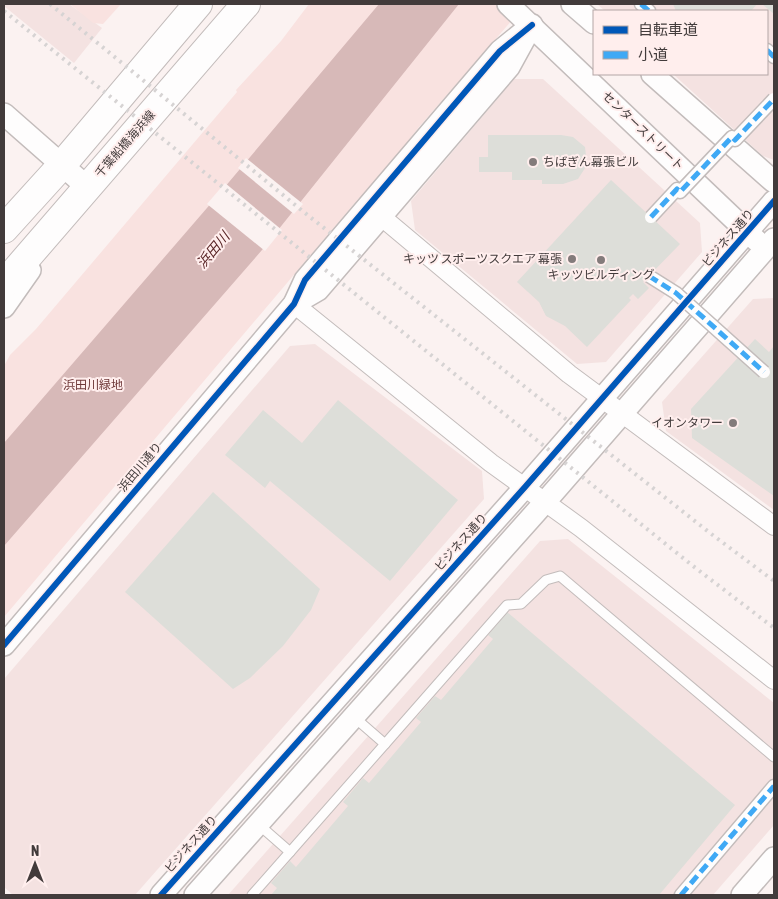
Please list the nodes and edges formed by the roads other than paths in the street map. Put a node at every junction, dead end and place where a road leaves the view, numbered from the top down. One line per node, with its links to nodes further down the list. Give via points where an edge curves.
1 (198, 4): 10 (main road)
2 (246, 4): 12 (main road, 千葉船橋海浜線)
3 (572, 4): 5 (street)
4 (510, 5): 6 (street, センターストリート)
5 (593, 22)
6 (532, 25): 14 (street, 浜田川通り, via 500,51); 17 (street, センターストリート)
7 (653, 75): 11 (street)
8 (774, 98): 15 (street, bridge, via 736,140 732,137 680,192 677,189 674,199)
9 (4, 114): 10 (street)
10 (62, 165): 12 (street); 16 (main road)
11 (774, 182)
12 (87, 187): 18 (main road, 千葉船橋海浜線)
13 (774, 201): 17 (street, ビジネス通り)
14 (375, 211): 22 (street, 浜田川通り, via 305,280); 25 (street)
15 (651, 217)
16 (4, 229)
17 (748, 232): 19 (street, センターストリート); 25 (street, ビジネス通り)
18 (48, 234): 21 (main road, 千葉船橋海浜線); 23 (street, via 29,273)
19 (772, 248): 26 (street)
20 (649, 276): 24 (street, bridge, via 676,293)
21 (4, 284)
22 (294, 304): 27 (street); 30 (street, 浜田川通り)
23 (4, 307)
24 (764, 372)
25 (602, 399): 26 (street); 27 (street, ビジネス通り)
26 (622, 415): 28 (street); 29 (street)
27 (525, 487): 28 (street); 39 (street, ビジネス通り)
28 (545, 502): 31 (street); 32 (street)
29 (774, 526)
30 (4, 645)
31 (774, 680)
32 (353, 717): 33 (lane); 36 (street)
33 (385, 744): 34 (lane, via 507,605 521,604 546,580 560,576); 37 (lane)
34 (774, 757)
35 (774, 786): 42 (street)
36 (258, 824): 37 (lane); 40 (street)
37 (290, 852): 41 (lane)
38 (774, 858): 43 (street)
39 (161, 895)
40 (195, 895)
41 (252, 895)
42 (681, 895)
43 (742, 895)

